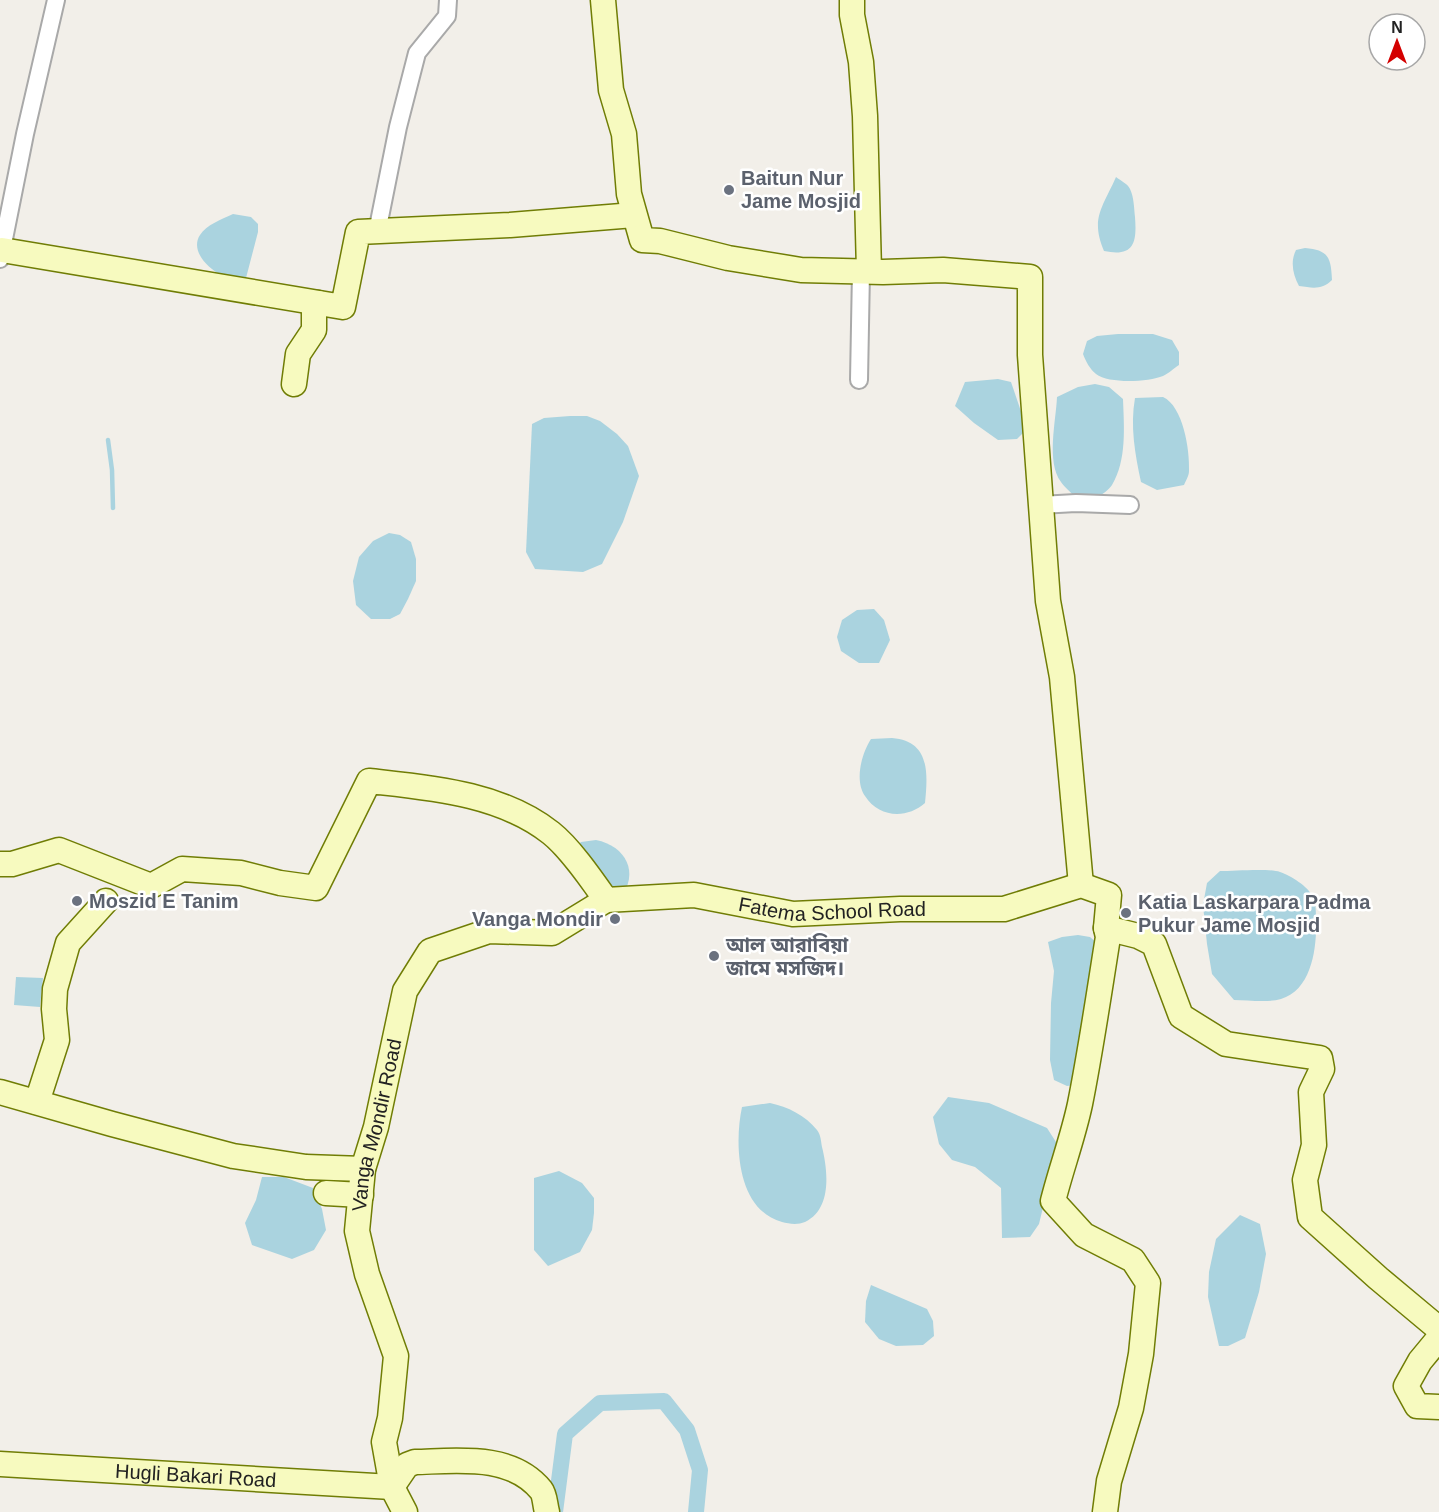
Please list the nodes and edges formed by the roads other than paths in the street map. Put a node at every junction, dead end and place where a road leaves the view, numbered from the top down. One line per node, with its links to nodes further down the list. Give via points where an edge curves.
1 (56, 0): 7 (street)
2 (448, 0): 6 (street, via 447,16 417,53)
3 (603, 0): 5 (street, via 611,90 624,134)
4 (852, 0): 8 (street, via 865,116)
5 (634, 215): 6 (street); 8 (street, via 642,240 660,240 728,258 801,270)
6 (377, 232): 9 (street, via 358,232 343,307)
7 (1, 255): 9 (street, via 215,284)
8 (865, 271): 10 (street); 12 (street, via 943,270 1030,277 1030,355)
9 (318, 303): 11 (street, via 314,330 298,354)
10 (859, 380)
11 (294, 384)
12 (1040, 505): 13 (street); 15 (street, via 1048,601 1062,678)
13 (1130, 505)
14 (0, 864): 16 (street, via 59,850 151,886 182,869 241,873 280,884 316,888 369,781 441,789 508,807 552,834)
15 (1081, 885): 16 (street, Fatema School Road, via 1004,909 793,914 694,896); 18 (street, via 1109,895)
16 (606, 900): 21 (street, Vanga Mondir Road, via 552,933 489,931 430,951 405,991 376,1127)
17 (106, 901): 20 (street, via 68,943 55,989 57,1040)
18 (1106, 928): 24 (street, via 1154,944 1181,1016 1227,1044 1320,1058 1322,1069 1311,1092 1314,1145 1305,1180 1310,1216); 31 (street, via 1108,937 1079,1107 1053,1202 1084,1235 1132,1260 1148,1283 1131,1408 1109,1481)
19 (0, 1092): 20 (street)
20 (37, 1102): 21 (street, via 233,1156 306,1167)
21 (363, 1169): 23 (street, Vanga Mondir Road)
22 (326, 1193): 23 (street)
23 (361, 1195): 28 (street, Vanga Mondir Road, via 357,1231 367,1274 396,1356 384,1442)
24 (1439, 1329)
25 (1439, 1338): 26 (street, via 1420,1360 1406,1386 1417,1406)
26 (1439, 1407)
27 (0, 1464): 28 (street, Hugli Bakari Road)
28 (392, 1487): 29 (street, Vanga Mondir Road); 30 (street, via 407,1465 415,1462 472,1460 520,1472 542,1491)
29 (405, 1512)
30 (547, 1512)
31 (1105, 1512)

